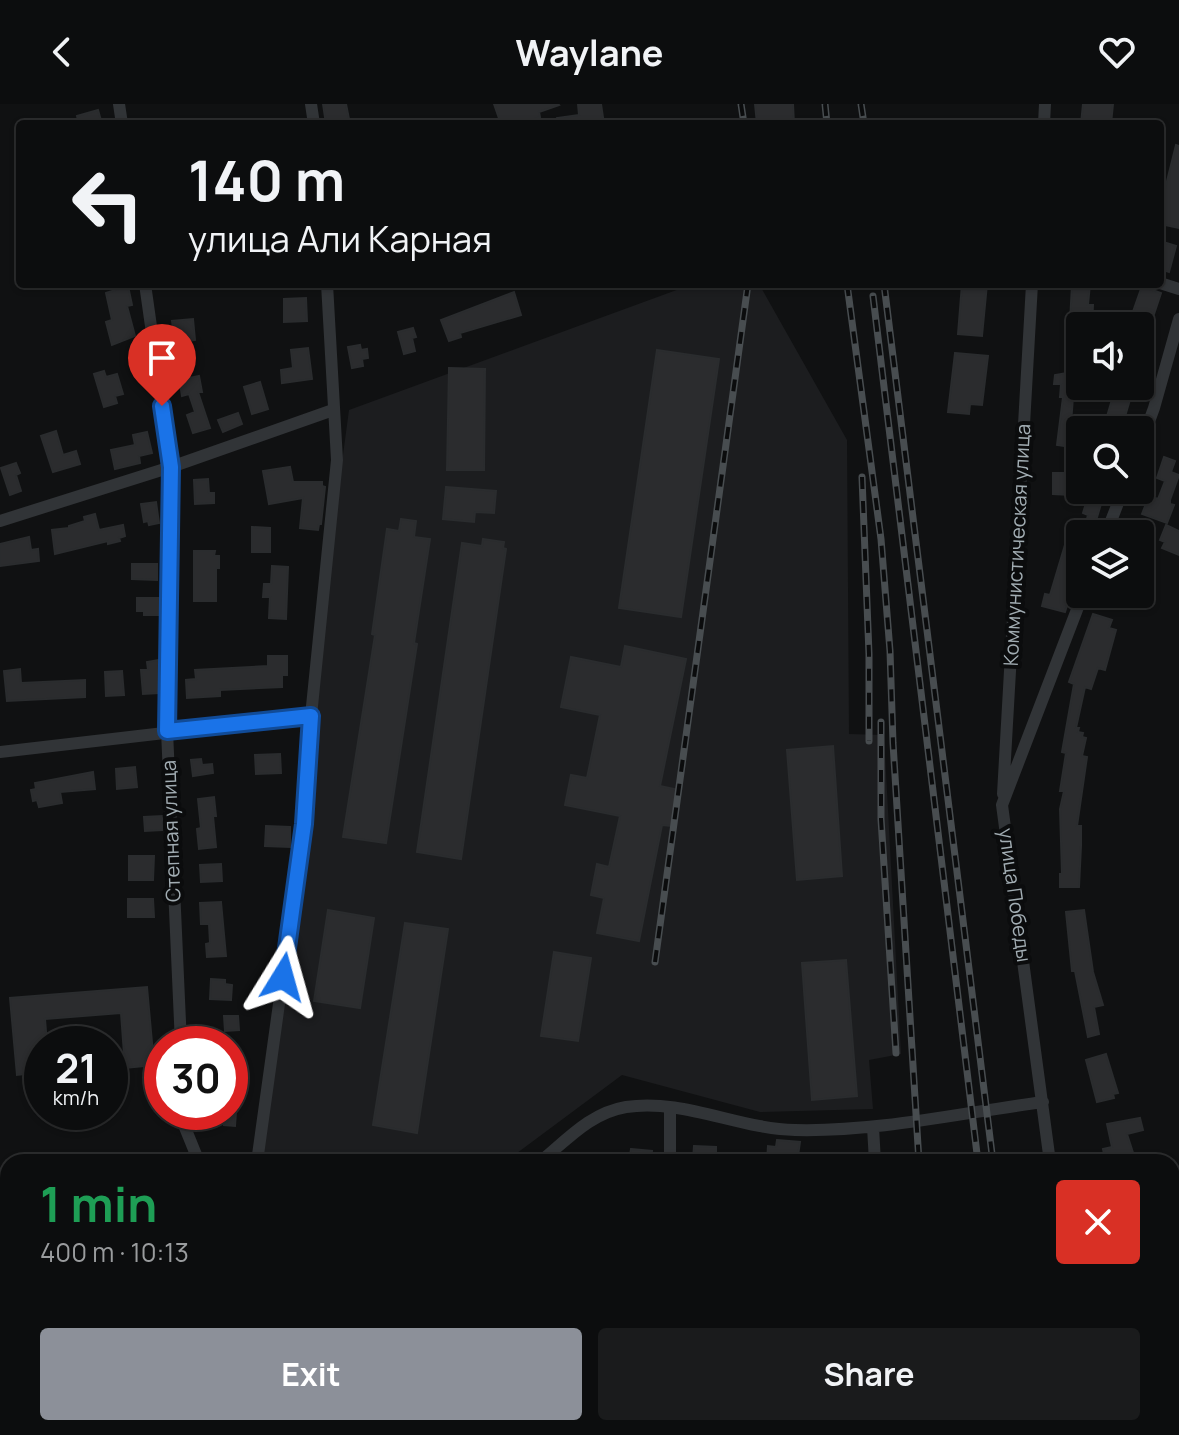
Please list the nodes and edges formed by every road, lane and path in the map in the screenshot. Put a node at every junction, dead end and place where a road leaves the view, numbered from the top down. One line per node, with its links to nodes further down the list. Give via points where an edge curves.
1 (146, 288): 7 (street, Степная улица)
2 (327, 288): 5 (street)
3 (1032, 288): 11 (street, Коммунистическая улица)
4 (1179, 319): 6 (street)
5 (333, 410): 7 (street); 10 (street, via 337,460)
6 (1151, 416)
7 (171, 467): 8 (street); 13 (street, Степная улица)
8 (0, 521)
9 (1078, 608): 12 (street, улица Победы)
10 (311, 716): 13 (street); 22 (street, via 304,824)
11 (1007, 718): 12 (street, via 1021,727); 15 (street, Коммунистическая улица)
12 (1034, 724): 15 (street, улица Победы)
13 (167, 731): 14 (street); 16 (street, Степная улица)
14 (0, 752)
15 (1002, 805): 17 (street, улица Победы)
16 (180, 1026)
17 (1043, 1102): 19 (street); 26 (street, улица Победы)
18 (670, 1108): 19 (street, via 792,1130); 23 (street, via 627,1107 594,1117); 24 (street)
19 (873, 1127): 25 (street)
20 (186, 1130): 21 (street)
21 (196, 1154)
22 (258, 1154)
23 (550, 1154)
24 (670, 1154)
25 (875, 1154)
26 (1049, 1154)

